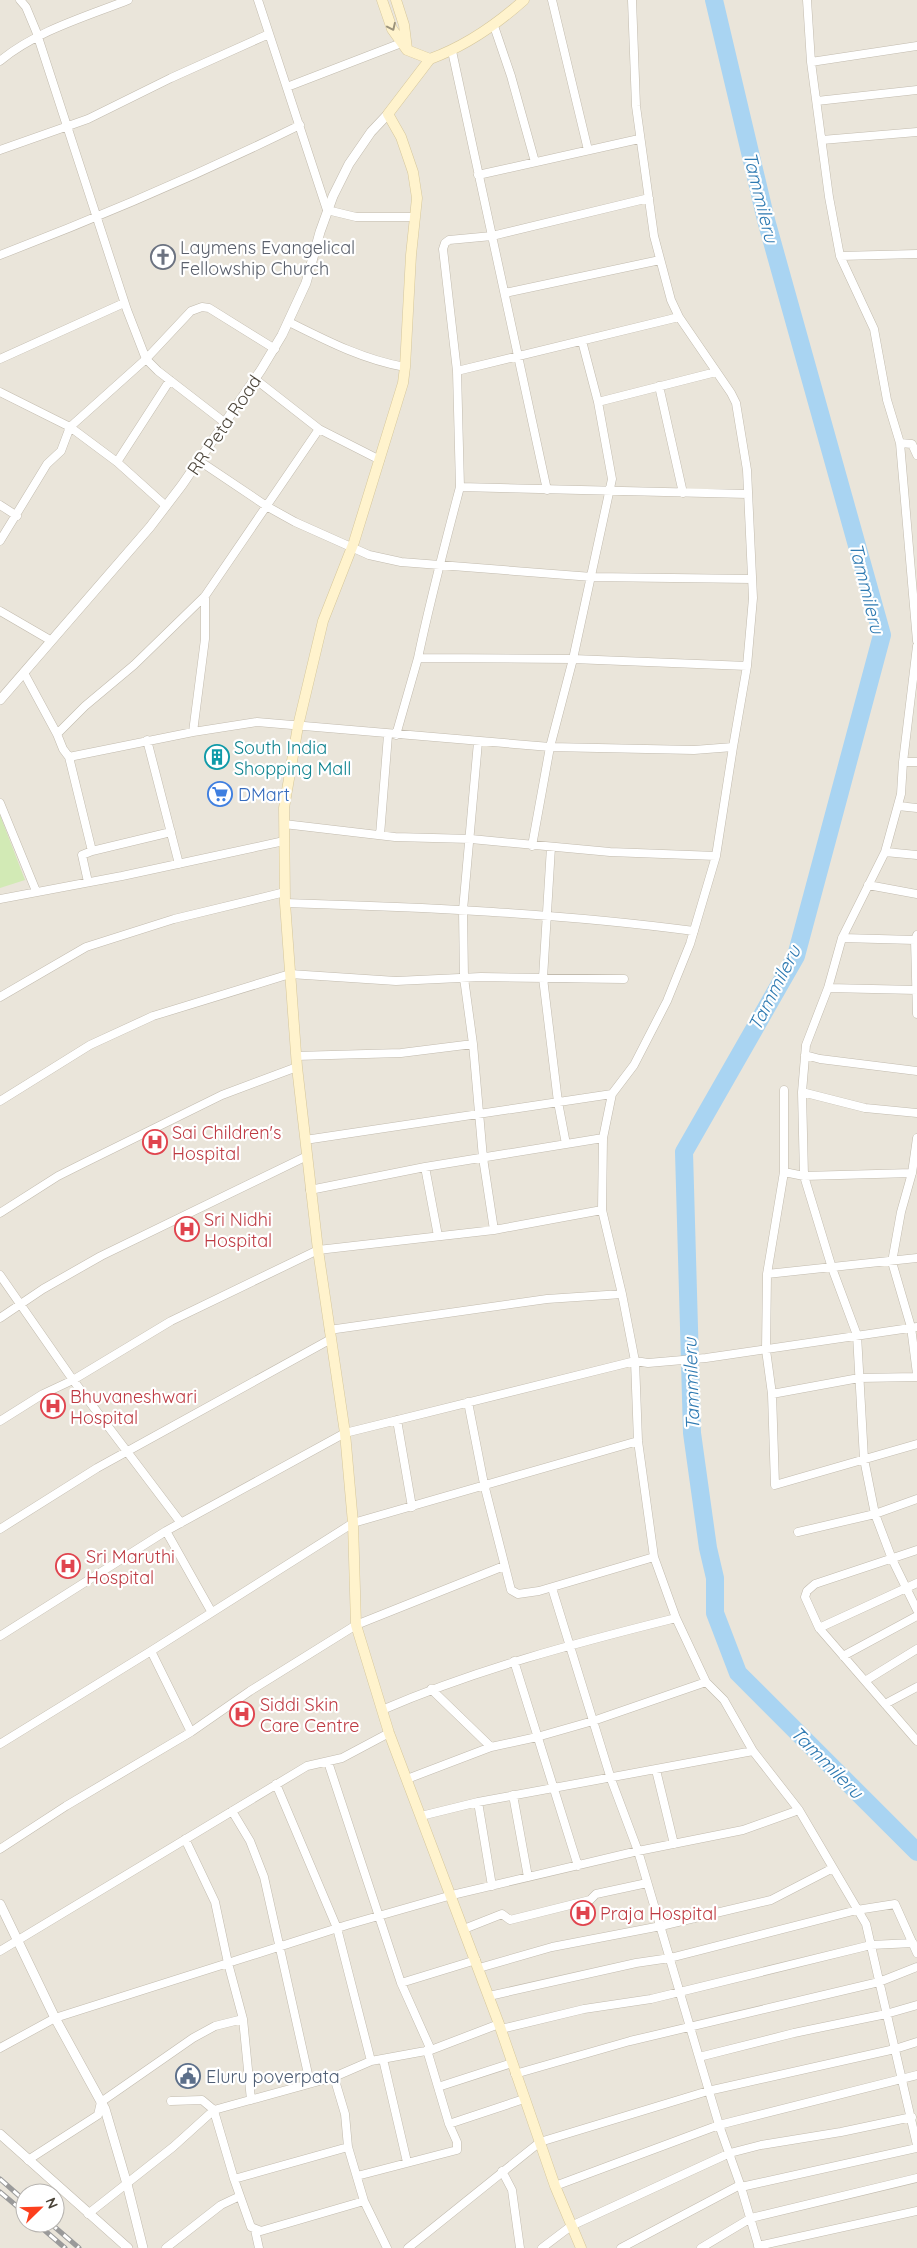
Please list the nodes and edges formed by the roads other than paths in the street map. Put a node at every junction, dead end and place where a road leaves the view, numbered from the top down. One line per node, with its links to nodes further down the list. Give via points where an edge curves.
1 (20, 0): 12 (street, via 26,6)
2 (128, 0): 12 (street)
3 (258, 0): 11 (street)
4 (382, 0): 13 (main road, one-way to 13, via 392,29)
5 (396, 0): 13 (main road, via 404,25)
6 (524, 0): 10 (main road)
7 (552, 0): 29 (street)
8 (632, 0): 26 (street)
9 (807, 0): 18 (street)
10 (494, 26): 15 (main road); 30 (street)
11 (270, 34): 19 (street); 24 (street)
12 (38, 36): 17 (street, via 16,47); 24 (street)
13 (405, 45): 16 (main road); 19 (street)
14 (917, 46): 18 (street)
15 (452, 51): 16 (main road); 31 (street)
16 (430, 59): 22 (main road)
17 (0, 61)
18 (810, 62): 21 (street)
19 (287, 87): 23 (street)
20 (917, 90): 21 (street)
21 (817, 101): 27 (street)
22 (388, 114): 33 (street, RR Peta Road, via 349,164); 34 (main road, via 413,172 417,198)
23 (300, 125): 33 (street); 35 (street, via 206,171)
24 (68, 128): 28 (street); 35 (street)
25 (917, 132): 27 (street)
26 (639, 139): 29 (street); 32 (street)
27 (822, 140): 39 (street)
28 (0, 150)
29 (588, 150): 30 (street)
30 (534, 162): 31 (street)
31 (478, 175): 36 (street)
32 (649, 198): 36 (street); 40 (street)
33 (327, 210): 34 (street, via 356,217); 44 (street, RR Peta Road, via 306,283)
34 (415, 217): 50 (main road)
35 (97, 218): 38 (street); 42 (street)
36 (492, 236): 41 (street); 51 (street, via 449,240 443,249)
37 (917, 254): 39 (street)
38 (0, 255)
39 (840, 256): 61 (street, via 874,329 887,400)
40 (660, 260): 41 (street); 43 (street)
41 (505, 293): 47 (street)
42 (124, 304): 48 (street); 49 (street)
43 (678, 317): 45 (street); 52 (street)
44 (289, 322): 46 (street, RR Peta Road); 50 (street, via 350,351)
45 (582, 341): 47 (street); 57 (street)
46 (275, 349): 49 (street, via 209,308 202,307 191,311); 53 (street, RR Peta Road)
47 (518, 356): 51 (street); 67 (street)
48 (0, 359)
49 (146, 359): 54 (street); 59 (street)
50 (405, 367): 64 (main road)
51 (458, 370): 66 (street)
52 (716, 372): 55 (street); 70 (street, via 736,403)
53 (255, 379): 58 (street, RR Peta Road); 60 (street)
54 (170, 380): 58 (street); 65 (street)
55 (659, 386): 57 (street); 69 (street)
56 (0, 392): 59 (street)
57 (598, 402): 68 (street, via 612,479)
58 (224, 422): 63 (street, RR Peta Road)
59 (70, 427): 65 (street); 74 (street, via 61,451 47,464)
60 (320, 429): 64 (street); 73 (street)
61 (900, 442): 62 (street, via 912,444); 83 (street)
62 (917, 455)
63 (198, 460): 72 (street, RR Peta Road); 73 (street)
64 (380, 460): 76 (main road)
65 (116, 462): 72 (street)
66 (460, 486): 67 (street); 77 (street)
67 (547, 490): 68 (street)
68 (610, 492): 69 (street); 78 (street)
69 (683, 493): 70 (street)
70 (748, 494): 79 (street)
71 (0, 505): 74 (street)
72 (166, 506): 82 (street, RR Peta Road)
73 (268, 507): 76 (street); 80 (street)
74 (17, 516): 75 (street)
75 (0, 541)
76 (352, 546): 77 (street, via 369,555); 92 (main road, via 323,621)
77 (440, 566): 78 (street); 85 (street)
78 (592, 577): 79 (street); 86 (street)
79 (752, 579): 87 (street)
80 (205, 596): 93 (street, via 205,639); 94 (street)
81 (0, 612): 82 (street)
82 (50, 640): 89 (street, RR Peta Road)
83 (917, 641)
84 (917, 646): 88 (street)
85 (418, 658): 86 (street); 95 (street)
86 (573, 659): 87 (street); 98 (street)
87 (747, 666): 99 (street)
88 (916, 668): 90 (street)
89 (24, 672): 91 (street, RR Peta Road); 94 (street)
90 (914, 697): 101 (street)
91 (0, 700)
92 (298, 726): 93 (street, via 256,722); 95 (street); 106 (main road)
93 (193, 732): 96 (street)
94 (57, 734): 100 (street, via 62,749)
95 (392, 735): 97 (street); 108 (street)
96 (147, 740): 100 (street); 107 (street)
97 (478, 742): 98 (street); 109 (street)
98 (550, 747): 99 (street, via 694,750); 111 (street)
99 (732, 747): 116 (street)
100 (69, 757): 113 (street)
101 (903, 762): 102 (street); 104 (street)
102 (917, 762)
103 (0, 803): 120 (street)
104 (898, 806): 105 (street); 114 (street)
105 (917, 808)
106 (284, 824): 108 (street); 110 (main road)
107 (171, 832): 113 (street); 117 (street)
108 (380, 835): 109 (street)
109 (471, 839): 111 (street); 125 (street)
110 (284, 841): 117 (street); 121 (main road)
111 (532, 846): 112 (street)
112 (552, 847): 116 (street); 126 (street)
113 (92, 851): 118 (street, via 82,856)
114 (885, 852): 115 (street); 119 (street)
115 (917, 855)
116 (716, 856): 127 (street)
117 (179, 864): 118 (street)
118 (88, 882): 120 (street)
119 (868, 885): 122 (street); 129 (street)
120 (36, 891): 123 (street)
121 (285, 892): 124 (main road); 136 (street, via 174,919 86,947)
122 (917, 894)
123 (0, 899)
124 (285, 903): 125 (street); 130 (main road)
125 (463, 910): 126 (street); 131 (street)
126 (546, 917): 127 (street, via 629,922); 132 (street)
127 (694, 931): 145 (street, via 668,1001 634,1065)
128 (916, 937): 129 (street); 135 (street)
129 (842, 938): 134 (street)
130 (290, 974): 131 (street, via 396,981); 140 (main road); 146 (street, via 153,1016 90,1045)
131 (464, 978): 132 (street); 138 (street)
132 (543, 978): 133 (street); 147 (street)
133 (624, 979)
134 (828, 988): 135 (street); 139 (street)
135 (916, 990): 137 (street)
136 (0, 997)
137 (917, 1014)
138 (473, 1044): 140 (street, via 401,1052); 149 (street)
139 (805, 1055): 142 (street); 144 (street)
140 (296, 1056): 141 (main road)
141 (296, 1067): 152 (main road); 162 (street, via 222,1095 84,1162)
142 (917, 1071)
143 (784, 1090): 157 (street)
144 (802, 1092): 148 (street, via 865,1108); 159 (street)
145 (612, 1094): 147 (street); 150 (street)
146 (0, 1101)
147 (558, 1102): 149 (street); 153 (street)
148 (917, 1113)
149 (478, 1114): 152 (street); 155 (street)
150 (603, 1138): 153 (street); 161 (street)
151 (917, 1138): 158 (street)
152 (305, 1140): 154 (main road)
153 (566, 1144): 155 (street)
154 (307, 1156): 160 (main road); 172 (street, via 102,1256)
155 (483, 1158): 156 (street); 163 (street)
156 (425, 1167): 160 (street); 164 (street)
157 (784, 1172): 159 (street); 169 (street)
158 (912, 1173): 159 (street); 167 (street, via 900,1212)
159 (804, 1176): 168 (street)
160 (310, 1190): 165 (main road)
161 (602, 1210): 163 (street); 171 (street)
162 (0, 1213)
163 (494, 1230): 164 (street)
164 (438, 1236): 165 (street)
165 (318, 1250): 175 (main road); 181 (street, via 164,1324)
166 (917, 1258): 167 (street)
167 (892, 1262): 168 (street); 174 (street)
168 (832, 1268): 169 (street); 176 (street)
169 (767, 1274): 177 (street)
170 (0, 1275): 172 (street)
171 (622, 1294): 175 (street, via 547,1299); 178 (street)
172 (20, 1305): 173 (street); 181 (street)
173 (0, 1318)
174 (914, 1327): 176 (street); 179 (street)
175 (330, 1335): 186 (main road); 189 (street)
176 (857, 1335): 177 (street); 180 (street)
177 (766, 1350): 178 (street, via 648,1363); 182 (street)
178 (635, 1361): 183 (street); 187 (street)
179 (917, 1376): 180 (street)
180 (858, 1378): 182 (street); 190 (street)
181 (73, 1380): 185 (street, via 43,1394); 189 (street)
182 (772, 1394): 190 (street, via 775,1485)
183 (468, 1402): 184 (street); 191 (street)
184 (398, 1420): 186 (street); 193 (street)
185 (0, 1422)
186 (345, 1433): 195 (street); 196 (main road)
187 (638, 1441): 191 (street); 201 (street)
188 (917, 1444): 190 (street)
189 (126, 1452): 195 (street); 197 (street)
190 (864, 1459): 194 (street)
191 (484, 1484): 193 (street); 203 (street)
192 (917, 1499): 194 (street)
193 (412, 1507): 196 (street)
194 (875, 1514): 199 (street); 202 (street)
195 (181, 1523): 198 (street)
196 (353, 1523): 208 (street); 211 (main road)
197 (0, 1529)
198 (166, 1531): 208 (street); 213 (street)
199 (798, 1532)
200 (917, 1550): 202 (street)
201 (654, 1556): 205 (street); 210 (street)
202 (892, 1559): 206 (street); 212 (street, via 815,1584 807,1591 805,1597)
203 (504, 1566): 205 (street, via 509,1586 514,1592 528,1594); 211 (street)
204 (917, 1583): 206 (street)
205 (552, 1588): 214 (street)
206 (906, 1588): 207 (street); 212 (street)
207 (917, 1610)
208 (211, 1611): 216 (street)
209 (917, 1616): 217 (street)
210 (676, 1618): 214 (street); 220 (street)
211 (356, 1625): 224 (main road); 228 (street)
212 (819, 1628): 217 (street)
213 (0, 1636)
214 (569, 1644): 218 (street); 225 (street)
215 (917, 1649): 219 (street)
216 (151, 1651): 228 (street); 232 (street)
217 (843, 1656): 219 (street)
218 (514, 1661): 222 (street); 230 (street)
219 (865, 1681): 223 (street)
220 (706, 1682): 225 (street); 234 (street, via 724,1700)
221 (917, 1687): 223 (street)
222 (431, 1689): 224 (street); 233 (street)
223 (885, 1704): 227 (street)
224 (382, 1710): 229 (main road)
225 (593, 1721): 230 (street); 238 (street)
226 (917, 1726): 227 (street)
227 (908, 1731): 231 (street)
228 (191, 1732): 248 (street)
229 (389, 1733): 235 (street); 237 (main road)
230 (537, 1737): 233 (street); 240 (street)
231 (917, 1742)
232 (0, 1744)
233 (491, 1747): 237 (street)
234 (753, 1751): 236 (street); 243 (street)
235 (328, 1762): 239 (street, via 312,1764); 258 (street)
236 (656, 1770): 238 (street); 247 (street)
237 (407, 1779): 245 (main road)
238 (611, 1779): 240 (street); 249 (street)
239 (276, 1784): 244 (street); 260 (street)
240 (554, 1788): 241 (street); 250 (street)
241 (513, 1795): 242 (street); 252 (street)
242 (478, 1802): 245 (street); 254 (street)
243 (799, 1810): 247 (street, via 743,1830); 251 (street)
244 (232, 1811): 246 (street); 265 (street, via 250,1841 264,1877)
245 (421, 1816): 255 (main road)
246 (185, 1839): 262 (street); 269 (street, via 215,1902)
247 (674, 1844): 249 (street)
248 (0, 1849)
249 (638, 1851): 250 (street); 253 (street)
250 (578, 1866): 252 (street)
251 (833, 1868): 257 (street); 259 (street, via 771,1900)
252 (528, 1878): 254 (street)
253 (647, 1884): 259 (street); 261 (street, via 596,1894 590,1900 510,1920 502,1914)
254 (492, 1886): 255 (street)
255 (452, 1895): 258 (street); 261 (main road)
256 (0, 1904): 262 (street)
257 (857, 1910): 263 (street, via 895,1904); 264 (street, via 866,1924); 268 (street)
258 (379, 1916): 260 (street); 273 (street)
259 (660, 1926): 268 (street); 270 (street)
260 (337, 1928): 265 (street); 288 (street)
261 (464, 1929): 270 (main road)
262 (18, 1939): 266 (street); 278 (street)
263 (913, 1943): 264 (street); 267 (street)
264 (871, 1945): 272 (street); 274 (street)
265 (279, 1948): 269 (street); 294 (street)
266 (0, 1951)
267 (917, 1953)
268 (670, 1958): 274 (street); 275 (street)
269 (228, 1963): 278 (street); 279 (street)
270 (477, 1964): 273 (street); 275 (main road)
271 (917, 1967): 272 (street)
272 (879, 1982): 277 (street); 281 (street)
273 (401, 1983): 285 (street)
274 (680, 1992): 280 (street); 281 (street)
275 (489, 1996): 280 (main road)
276 (917, 2004): 277 (street)
277 (886, 2014): 284 (street); 286 (street)
278 (55, 2018): 283 (street); 300 (street)
279 (243, 2019): 298 (street); 300 (street, via 215,2026 193,2038)
280 (500, 2027): 285 (street); 289 (main road)
281 (691, 2027): 286 (street); 290 (street)
282 (917, 2042): 284 (street)
283 (0, 2048)
284 (895, 2049): 293 (street); 296 (street)
285 (429, 2050): 287 (street); 295 (street)
286 (699, 2057): 296 (street)
287 (383, 2059): 288 (street); 311 (street)
288 (371, 2061): 292 (street)
289 (512, 2063): 290 (main road); 295 (street)
290 (515, 2074): 297 (main road)
291 (917, 2075): 293 (street)
292 (334, 2077): 294 (street); 308 (street, via 345,2114)
293 (903, 2079): 302 (street); 304 (street)
294 (310, 2083): 298 (street)
295 (438, 2087): 303 (street)
296 (708, 2091): 304 (street); 306 (street)
297 (524, 2099): 303 (street); 306 (main road)
298 (251, 2100): 301 (street)
299 (171, 2101): 301 (street, via 202,2100)
300 (101, 2102): 310 (street, via 98,2115); 316 (street)
301 (214, 2110): 315 (street); 316 (street)
302 (913, 2113): 307 (street); 309 (street, via 841,2132)
303 (450, 2124): 311 (street, via 457,2150)
304 (719, 2125): 309 (street); 317 (street)
305 (0, 2134): 310 (street)
306 (540, 2142): 312 (street); 317 (main road)
307 (917, 2144): 318 (street)
308 (348, 2147): 313 (street); 315 (street)
309 (730, 2153): 318 (street); 324 (street)
310 (28, 2160): 322 (street)
311 (407, 2162): 313 (street)
312 (502, 2171): 332 (street); 333 (street, via 512,2190)
313 (356, 2176): 320 (street)
314 (917, 2178): 323 (street)
315 (234, 2179): 319 (street)
316 (127, 2184): 322 (street); 328 (street)
317 (555, 2186): 324 (main road)
318 (741, 2186): 323 (street); 336 (street)
319 (240, 2196): 325 (street); 329 (street, via 221,2205)
320 (364, 2201): 325 (street, via 261,2231); 331 (street)
321 (917, 2211): 326 (street)
322 (88, 2214): 327 (street)
323 (751, 2218): 326 (street); 337 (street)
324 (571, 2226): 334 (street); 335 (main road)
325 (255, 2230): 330 (street)
326 (759, 2247)
327 (128, 2248)
328 (142, 2248)
329 (166, 2248)
330 (259, 2248)
331 (387, 2248)
332 (408, 2248)
333 (520, 2248)
334 (542, 2248)
335 (581, 2248)
336 (622, 2248)
337 (701, 2248)

